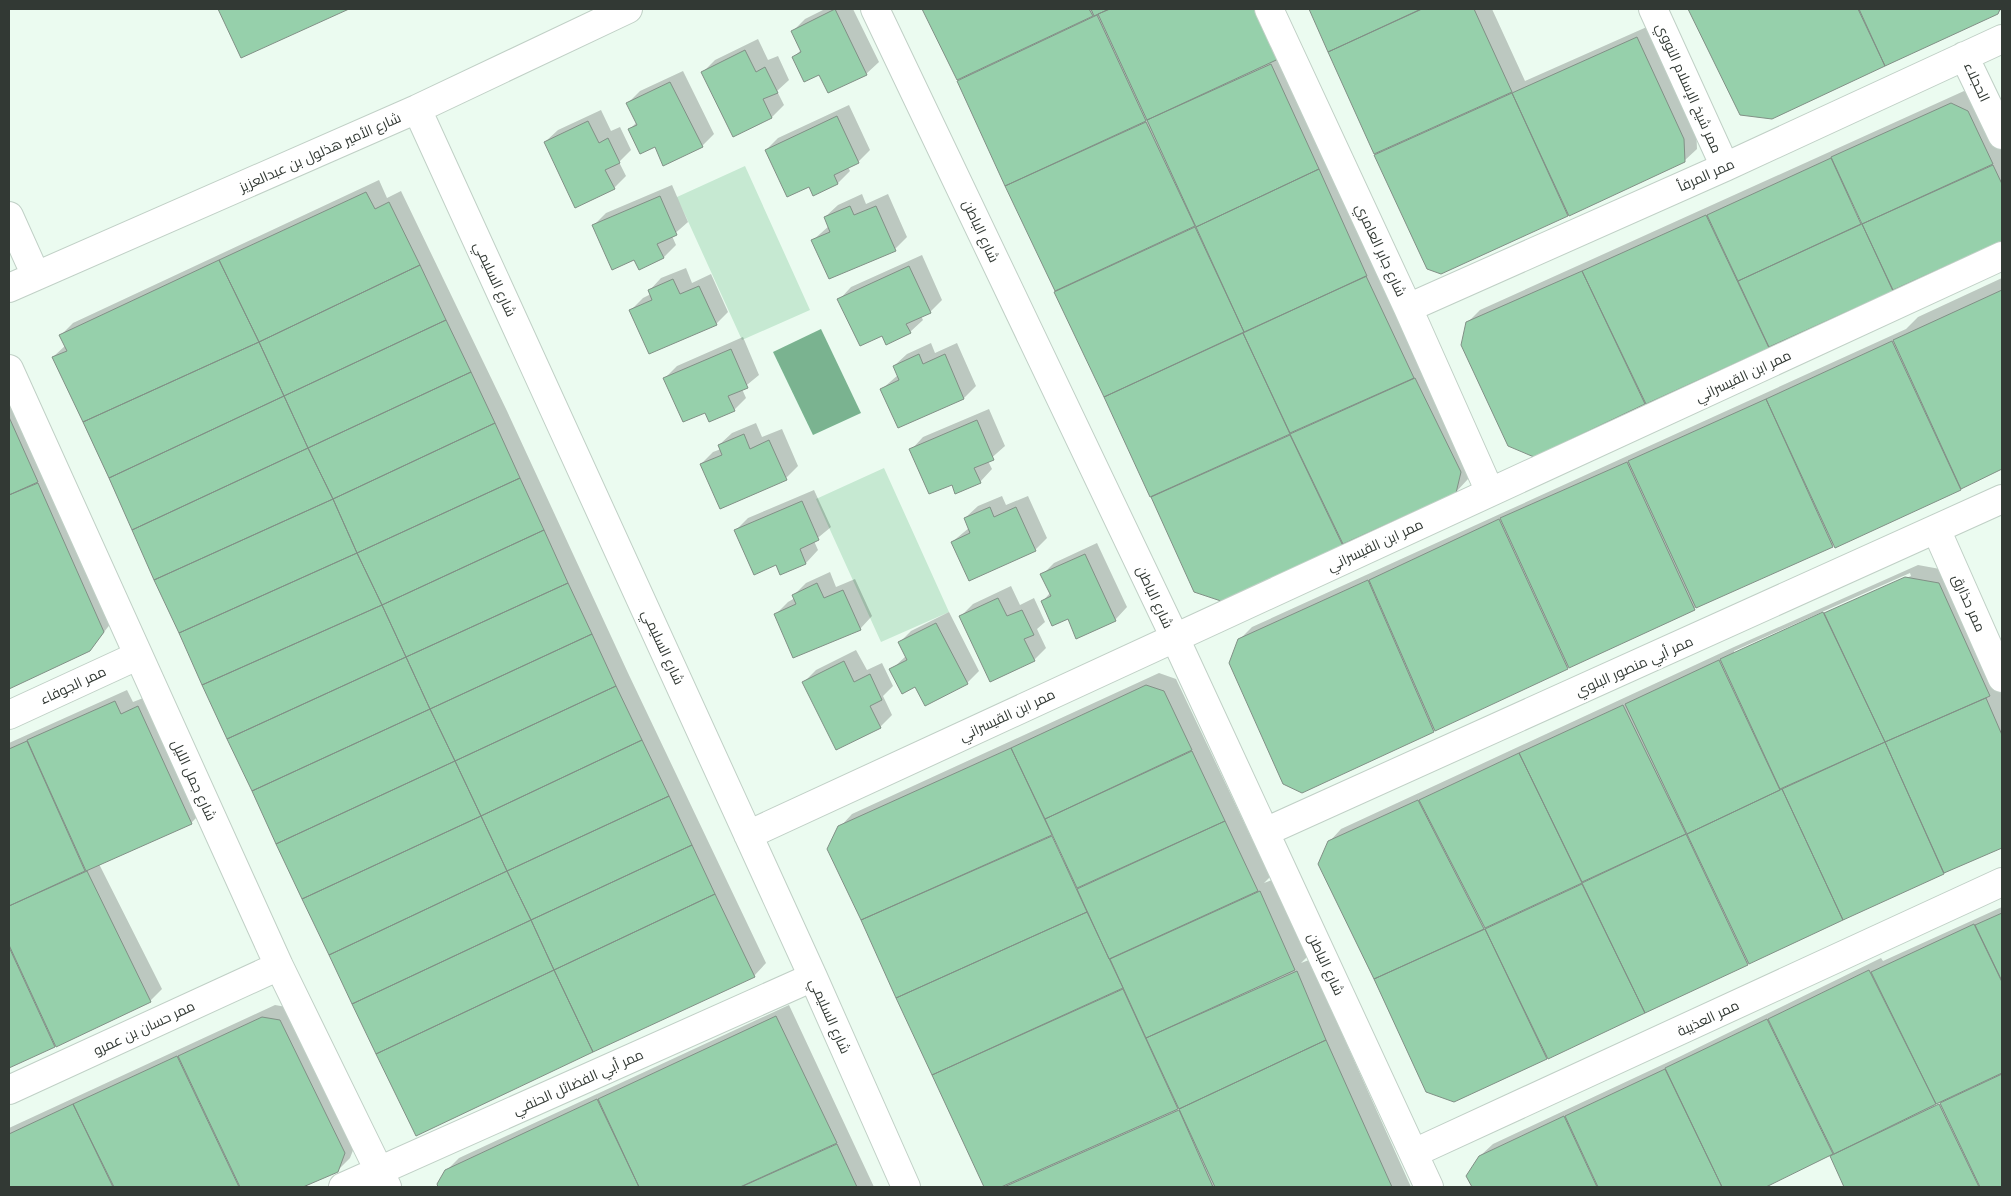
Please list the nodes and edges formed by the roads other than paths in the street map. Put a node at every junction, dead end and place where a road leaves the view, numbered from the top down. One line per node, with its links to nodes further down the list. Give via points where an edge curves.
1 (628, 9): 7 (street, شارع الأمير هذلول بن عبدالعزيز)
2 (876, 9): 19 (street, شارع الباطن)
3 (1269, 9): 14 (street, شارع جابر العامري)
4 (1654, 9): 9 (street, ممر شيخ الإسلام النووي)
5 (2002, 38): 6 (street, ممر المرفأ)
6 (1964, 56): 8 (street, الحجلاء); 9 (street, ممر المرفأ)
7 (417, 109): 12 (street, شارع الأمير هذلول بن عبدالعزيز); 24 (street, شارع السليمي)
8 (2002, 135)
9 (1725, 167): 14 (street, ممر المرفأ)
10 (9, 216): 12 (street)
11 (2002, 256): 16 (street, ممر ابن القيسراني)
12 (36, 276): 13 (street, شارع الأمير هذلول بن عبدالعزيز)
13 (9, 288)
14 (1408, 308): 16 (street, شارع جابر العامري)
15 (9, 369): 20 (street, شارع جمل الليل)
16 (1490, 492): 19 (street, ممر ابن القيسراني)
17 (2002, 499): 18 (street, ممر أبي منصور البلوي)
18 (1936, 529): 21 (street, ممر حذارق); 23 (street, ممر أبي منصور البلوي)
19 (1175, 638): 23 (street, شارع الباطن); 24 (street, ممر ابن القيسراني)
20 (137, 656): 22 (street, ممر الجوفاء); 26 (street, شارع جمل الليل)
21 (2002, 678)
22 (9, 715)
23 (1265, 832): 29 (street, شارع الباطن)
24 (748, 835): 27 (street, شارع السليمي)
25 (2002, 882): 29 (street, ممر العذيبة)
26 (279, 966): 28 (street, ممر حسان بن عمرو); 30 (street, شارع جمل الليل)
27 (813, 977): 30 (street, ممر أبي الفضائل الحنفي); 32 (street, شارع السليمي)
28 (9, 1090)
29 (1414, 1153): 33 (street, شارع الباطن)
30 (383, 1179): 31 (street, ممر أبي الفضائل الحنفي)
31 (343, 1187)
32 (906, 1187)
33 (1429, 1187)

